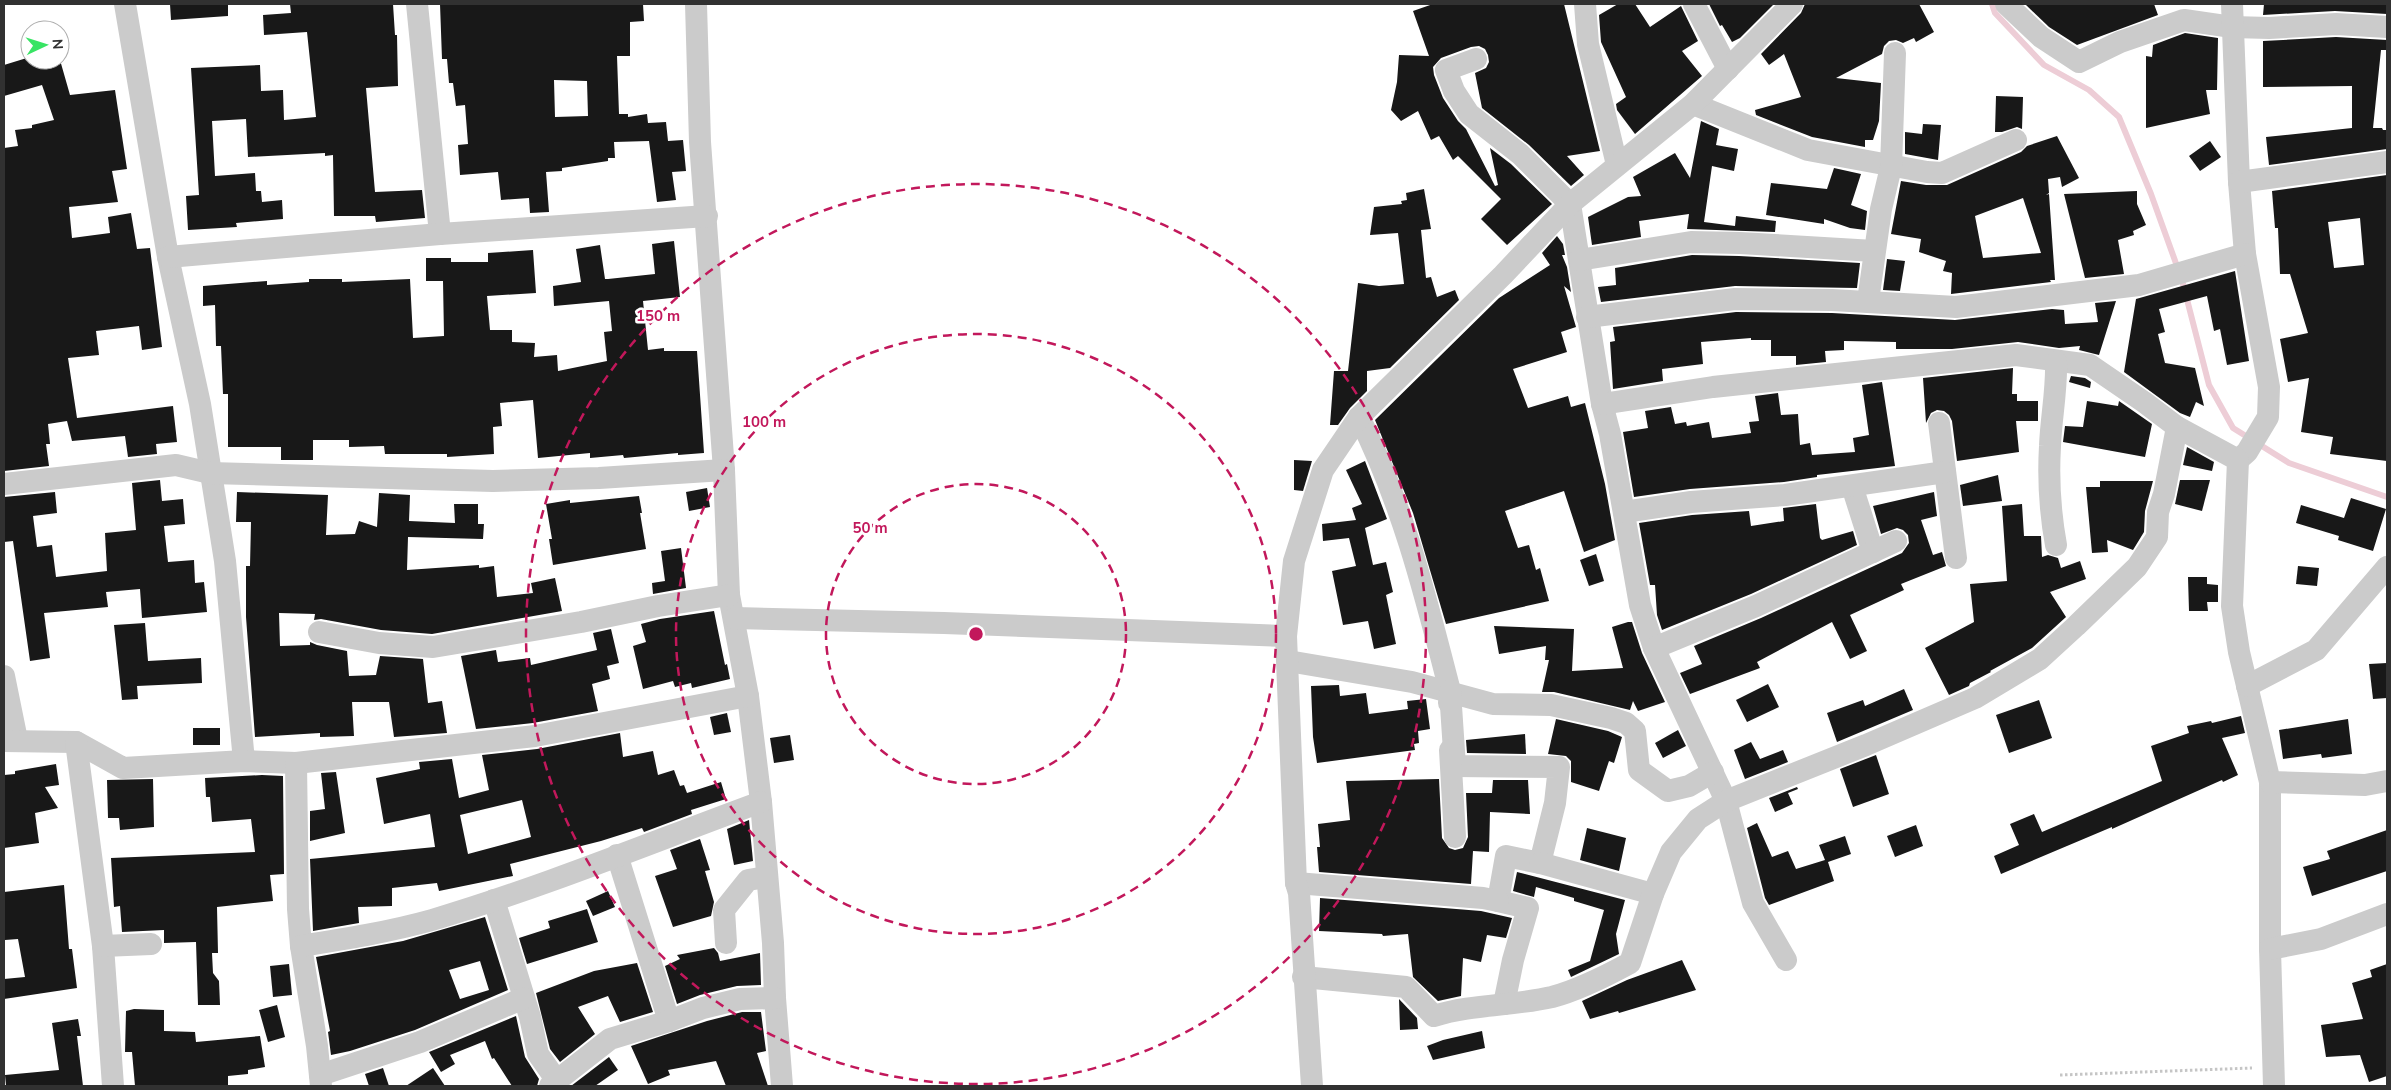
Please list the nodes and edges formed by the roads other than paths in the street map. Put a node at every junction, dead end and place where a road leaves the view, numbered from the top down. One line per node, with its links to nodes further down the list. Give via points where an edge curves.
1 (125, 4): 25 (street)
2 (416, 4): 22 (street)
3 (696, 4): 21 (street, via 700,142)
4 (1585, 4): 17 (street, via 1588,44)
5 (1694, 4): 13 (street)
6 (1792, 4): 13 (street)
7 (2006, 4): 9 (street, via 2041,37 2079,62 2120,42 2184,20)
8 (2232, 4): 9 (street)
9 (2232, 27): 10 (street, via 2336,24); 19 (street)
10 (2387, 27)
11 (1895, 53): 18 (street)
12 (1476, 59): 20 (street, via 1446,70 1454,91 1469,114 1520,154)
13 (1728, 69): 14 (street)
14 (1693, 104): 17 (street); 18 (street, via 1808,150)
15 (2016, 140): 18 (street, via 1942,173)
16 (2387, 162): 19 (street)
17 (1617, 165): 20 (street)
18 (1890, 166): 23 (street)
19 (2239, 182): 24 (street)
20 (1570, 204): 26 (street); 31 (street)
21 (707, 216): 22 (street); 35 (street)
22 (440, 234): 25 (street)
23 (1874, 251): 26 (street, via 1691,242); 27 (street)
24 (2245, 254): 27 (street, via 2138,285 1956,307); 34 (street, via 2269,387 2268,417)
25 (168, 257): 37 (street, via 200,404)
26 (1579, 260): 28 (street)
27 (1868, 301): 28 (street, via 1735,299)
28 (1587, 318): 30 (street)
29 (2056, 362): 30 (street, via 2016,354 1713,387); 33 (street, via 2090,365); 42 (street, via 2049,505)
30 (1602, 404): 40 (street)
31 (1359, 417): 49 (street, via 1323,470 1309,508 1294,561); 54 (street, via 1377,452 1406,527)
32 (1939, 423): 36 (street)
33 (2177, 427): 34 (street); 64 (street, via 2158,512 2157,537 2137,567 2040,659 1975,698)
34 (2243, 456): 53 (street, via 2232,606)
35 (724, 470): 37 (street, via 493,481); 46 (street)
36 (1945, 472): 39 (street); 44 (street)
37 (210, 473): 38 (street, via 176,465); 58 (street, via 225,561)
38 (4, 484)
39 (1852, 486): 40 (street); 43 (street)
40 (1624, 512): 50 (street, via 1640,605)
41 (1896, 541): 43 (street)
42 (2056, 545)
43 (1873, 552): 50 (street)
44 (1956, 558)
45 (2387, 567): 53 (street, via 2316,650)
46 (729, 596): 47 (street); 48 (street, via 433,647 379,643)
47 (735, 618): 49 (street); 55 (street)
48 (319, 632)
49 (1286, 636): 51 (street)
50 (1654, 648): 60 (street)
51 (1288, 661): 54 (street); 69 (street)
52 (4, 676): 56 (street)
53 (2247, 686): 62 (street)
54 (1450, 691): 60 (street, via 1493,704 1551,705 1626,723 1635,731 1638,770 1668,791 1689,786); 65 (street, via 1448,721); 67 (street, via 1455,766 1559,767 1555,803)
55 (748, 696): 59 (street, via 536,736); 63 (street)
56 (10, 740): 57 (street)
57 (76, 742): 58 (street, via 123,768); 76 (street)
58 (244, 761): 59 (street)
59 (296, 763): 77 (street)
60 (1713, 772): 64 (street)
61 (2387, 781): 62 (street, via 2365,785)
62 (2270, 782): 78 (street)
63 (761, 802): 66 (street); 68 (street)
64 (1726, 802): 70 (street, via 1698,819 1671,852); 79 (street, via 1753,903)
65 (1456, 837)
66 (617, 855): 71 (street); 84 (street)
67 (1540, 863): 70 (street); 72 (street, via 1506,856)
68 (767, 877): 74 (street, via 748,880 724,910); 82 (street)
69 (1296, 883): 72 (street, via 1483,898); 80 (street)
70 (1653, 894): 83 (street, via 1630,963 1552,996)
71 (494, 900): 77 (street, via 372,934); 81 (street)
72 (1498, 902): 83 (street, via 1528,908)
73 (2387, 914): 78 (street, via 2321,939)
74 (726, 943)
75 (151, 944): 76 (street)
76 (103, 946): 88 (street)
77 (301, 946): 86 (street, via 318,1046)
78 (2270, 949): 85 (street)
79 (1786, 960)
80 (1303, 977): 83 (street, via 1406,988 1434,1016 1453,1010); 90 (street)
81 (524, 998): 86 (street); 87 (street, via 538,1054)
82 (774, 998): 84 (street, via 721,1004); 89 (street)
83 (1504, 1004)
84 (669, 1021): 87 (street, via 610,1038)
85 (2274, 1077)
86 (320, 1081)
87 (554, 1084)
88 (113, 1086)
89 (782, 1086)
90 (1312, 1086)

